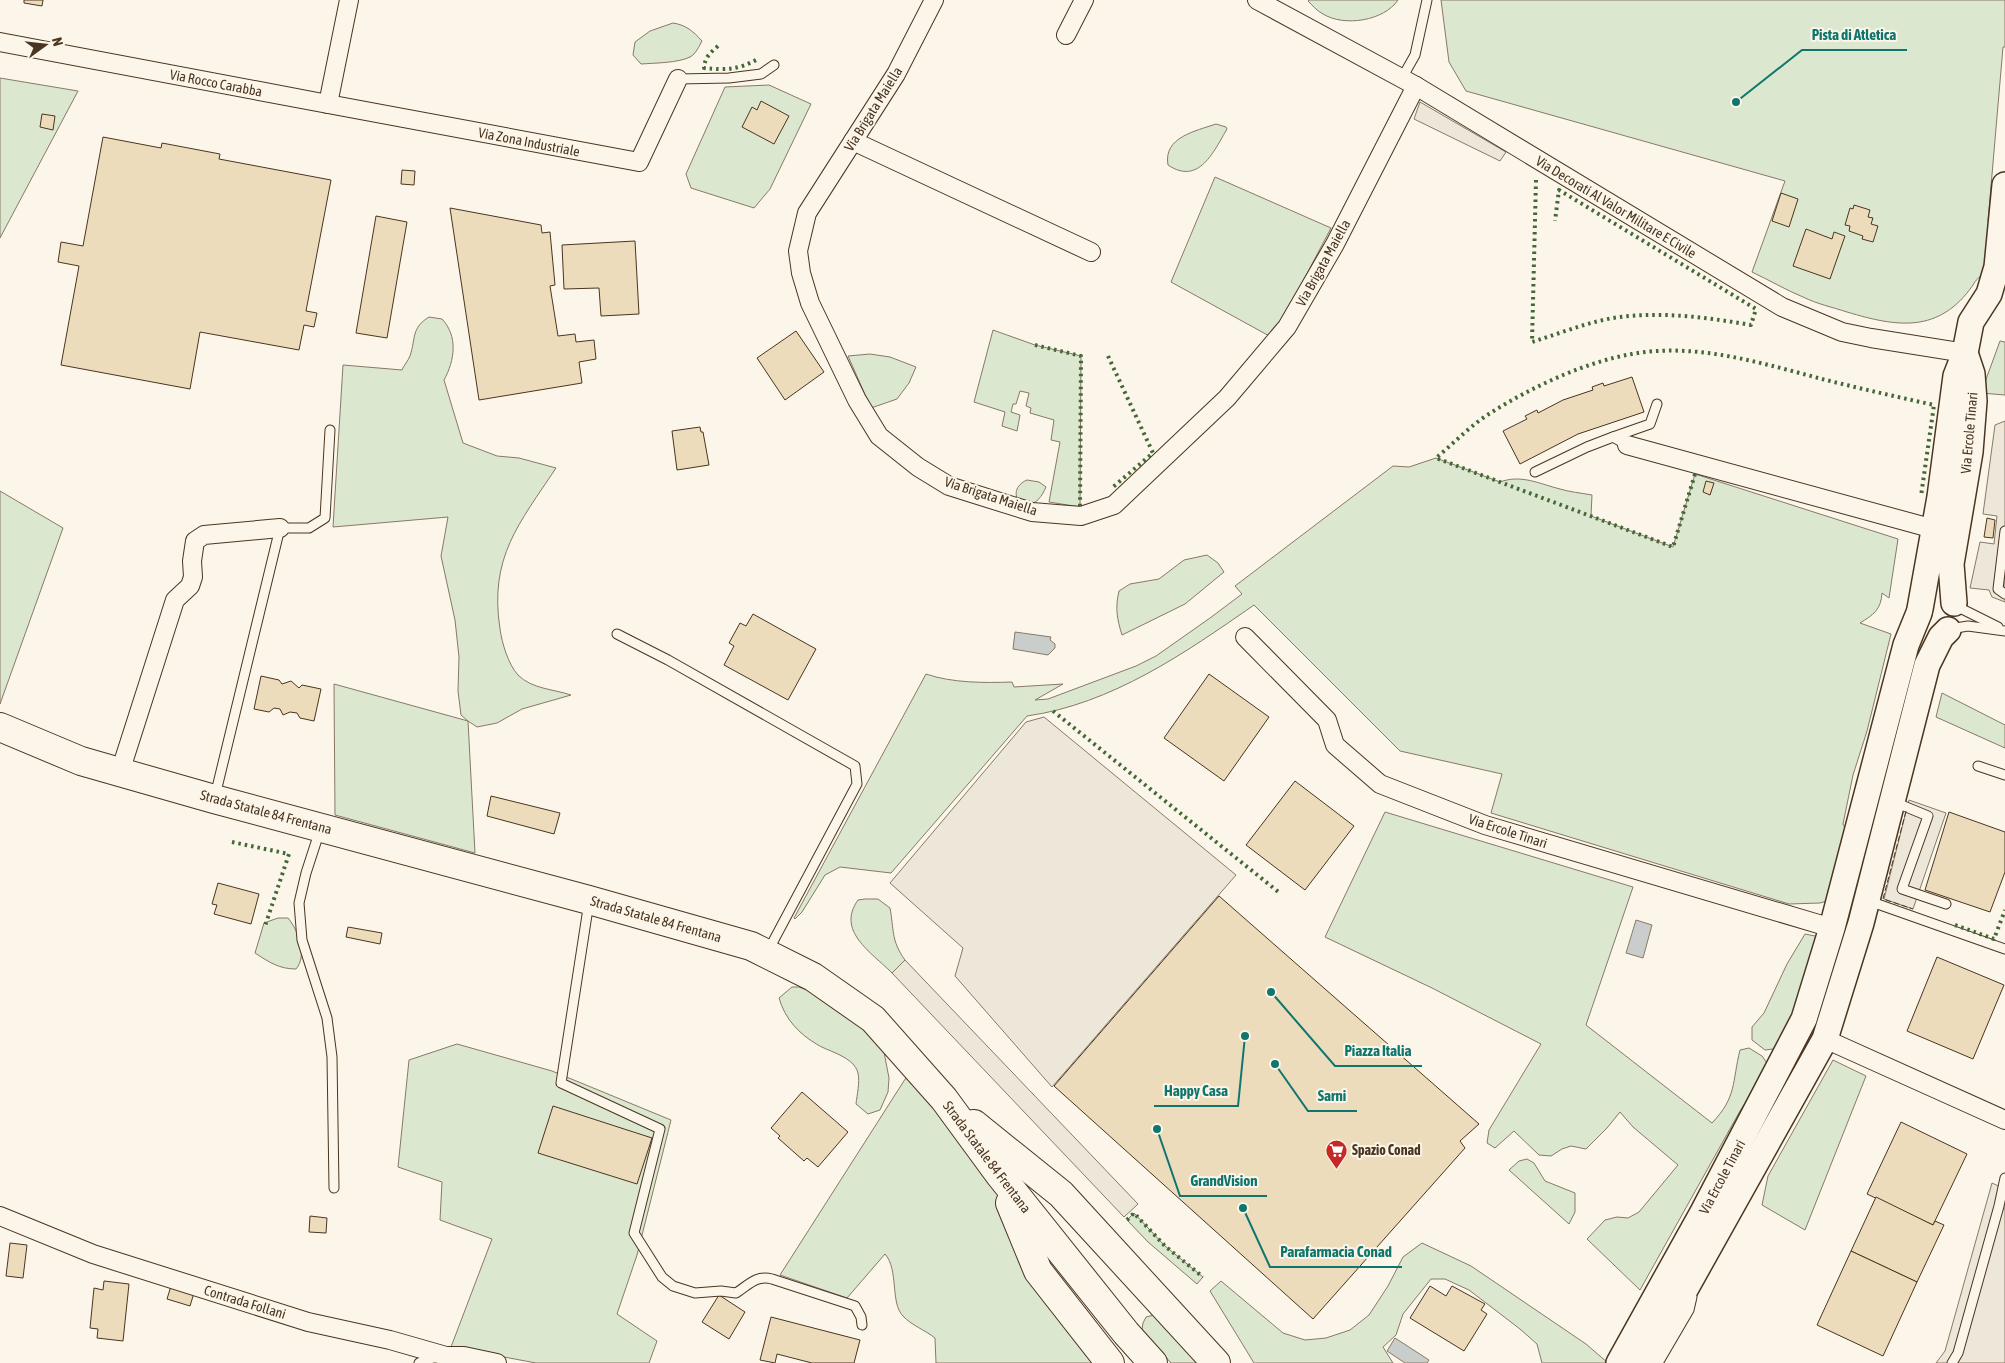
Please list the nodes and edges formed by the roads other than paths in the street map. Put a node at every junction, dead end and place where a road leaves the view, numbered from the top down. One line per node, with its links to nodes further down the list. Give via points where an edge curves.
1 (349, 0): 11 (street)
2 (934, 0): 12 (street, Via Brigata Maiella, via 896,74)
3 (1084, 0): 6 (street)
4 (1257, 0): 10 (street, Via Decorati Al Valor Militare E Civile)
5 (1427, 0): 10 (lane)
6 (1066, 35)
7 (0, 42): 11 (street, Via Rocco Carabba)
8 (774, 64): 9 (lane, via 761,74)
9 (678, 79): 11 (street, Via Zona Industriale, via 639,162)
10 (1409, 82): 12 (street, Via Brigata Maiella, via 1335,244 1286,327 1227,398 1114,505 1081,516 1032,512 949,486 918,467 879,436 867,419 810,303 798,251 807,213); 16 (street, Via Decorati Al Valor Militare E Civile, via 1782,307 1842,332)
11 (328, 104)
12 (853, 141): 14 (street)
13 (2005, 185): 15 (street)
14 (1091, 252)
15 (2001, 267): 16 (street, via 1971,322)
16 (1965, 353): 22 (street, Via Ercole Tinari, via 1956,376); 26 (street, Via Ercole Tinari, via 1972,374 1974,401 1951,564)
17 (1656, 404): 19 (lane, via 1650,424)
18 (330, 430): 21 (lane, via 325,518 309,528)
19 (1620, 441): 20 (lane, via 1587,447); 22 (street)
20 (1535, 472)
21 (280, 528): 32 (street, via 204,535 196,541 193,577 190,586 175,600); 34 (lane)
22 (1934, 529): 25 (street, Via Ercole Tinari)
23 (2005, 532): 24 (lane, via 1998,589)
24 (2005, 594)
25 (1920, 611): 26 (street, via 1926,599 1935,594 1946,596); 40 (street, Via Ercole Tinari, via 1906,645)
26 (1952, 617): 27 (lane); 27 (lane, via 1968,626); 35 (street, Via Ercole Tinari, via 1927,666)
27 (2005, 631)
28 (617, 634): 42 (lane, via 855,766 857,784)
29 (1245, 637): 40 (street, Via Ercole Tinari, via 1327,720 1335,745 1380,784 1485,825)
30 (0, 727): 32 (main road, Strada Statale 84 Frentana, via 80,761)
31 (1978, 766): 33 (lane)
32 (120, 772): 34 (main road, Strada Statale 84 Frentana)
33 (2005, 776)
34 (214, 799): 36 (main road, Strada Statale 84 Frentana)
35 (1891, 801): 38 (street, Via Ercole Tinari); 39 (lane, via 1928,816 1902,889)
36 (321, 827): 37 (main road, Strada Statale 84 Frentana); 48 (lane, via 299,903 302,940 327,1018 332,1057)
37 (589, 900): 42 (main road, Strada Statale 84 Frentana, via 751,946); 52 (lane, via 561,1083 660,1129 634,1233 662,1277 673,1286 695,1293 736,1293 753,1280 764,1277 854,1306)
38 (1867, 900): 41 (lane); 43 (street, Via Ercole Tinari)
39 (1946, 904)
40 (1832, 928): 59 (street, Via Ercole Tinari, via 1804,1019)
41 (2005, 949)
42 (766, 954): 44 (main road, Strada Statale 84 Frentana, via 813,977 873,1020)
43 (1825, 1039): 45 (street); 51 (street, Via Ercole Tinari)
44 (944, 1099): 46 (main road, Strada Statale 84 Frentana); 58 (main road, via 1061,1194)
45 (2005, 1120)
46 (999, 1174): 56 (main road, via 1038,1271); 57 (main road, Strada Statale 84 Frentana)
47 (2005, 1178): 49 (lane)
48 (334, 1188)
49 (2002, 1208): 62 (lane, via 1958,1353)
50 (0, 1216): 53 (street, Contrada Follani, via 92,1254 158,1276 308,1322)
51 (1695, 1271): 60 (street, Via Ercole Tinari); 61 (lane, via 1689,1310)
52 (862, 1325)
53 (446, 1356): 54 (lane); 55 (street, Contrada Follani)
54 (419, 1363)
55 (497, 1363)
56 (1110, 1363)
57 (1153, 1363)
58 (1216, 1363)
59 (1619, 1363)
60 (1644, 1363)
61 (1658, 1363)
62 (1952, 1363)

